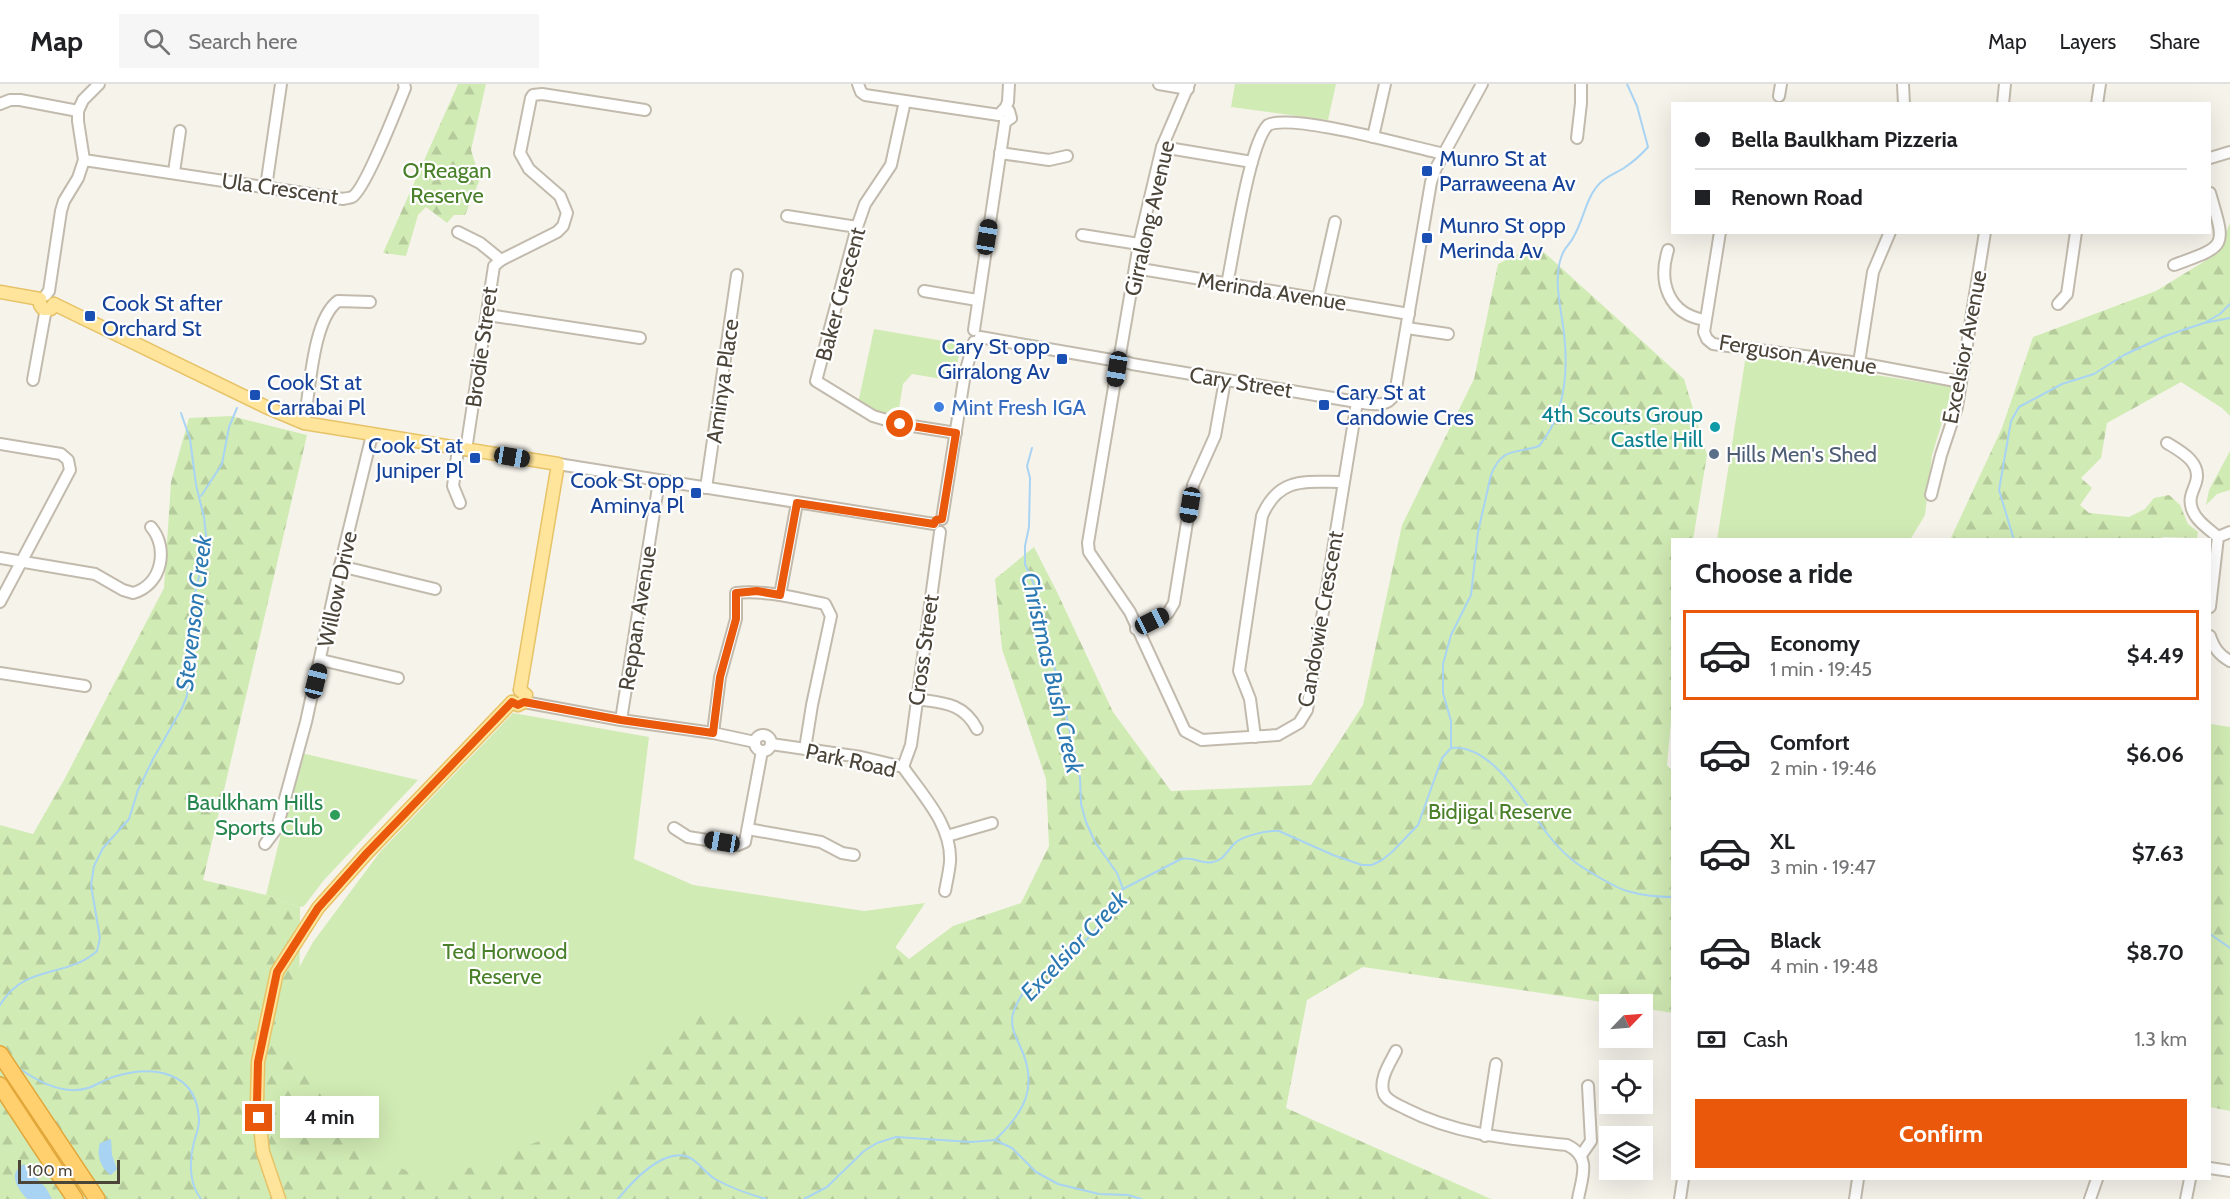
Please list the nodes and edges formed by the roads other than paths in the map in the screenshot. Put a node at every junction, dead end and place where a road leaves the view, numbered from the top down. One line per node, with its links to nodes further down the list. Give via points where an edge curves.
1 (99, 84): 22 (street)
2 (281, 84): 36 (street)
3 (404, 84): 36 (street, Ula Crescent, via 379,150 353,196 343,198)
4 (858, 84): 16 (street, via 865,95)
5 (1009, 84): 23 (street, Cross Street)
6 (1159, 84): 14 (street)
7 (1385, 84): 25 (street)
8 (1482, 84): 30 (street, Cary Street)
9 (1581, 84): 26 (street)
10 (1780, 84): 15 (street)
11 (1903, 84): 17 (street)
12 (2006, 84): 18 (street)
13 (2100, 84): 19 (street)
14 (1188, 87): 27 (street, Girralong Avenue)
15 (1779, 96)
16 (905, 101): 23 (street); 40 (street, Baker Crescent, via 891,165 865,204)
17 (1904, 102)
18 (2003, 102)
19 (2097, 102)
20 (0, 105): 22 (street, via 20,100)
21 (645, 110): 49 (street, Brodie Street, via 533,95 520,153 529,169 560,196 566,220 550,236)
22 (78, 111): 33 (street)
23 (1003, 116): 29 (street, Cross Street)
24 (180, 131): 35 (street)
25 (1373, 137): 30 (street); 34 (street, via 1298,123 1272,123 1265,127)
26 (1577, 138)
27 (1162, 147): 34 (street); 47 (street, Girralong Avenue)
28 (2230, 152): 32 (street)
29 (1000, 153): 31 (street, via 1049,160); 57 (street, Cross Street)
30 (1443, 154): 61 (street, Cary Street, via 1428,192)
31 (1067, 156)
32 (2211, 158)
33 (84, 160): 35 (street, Ula Crescent); 58 (street, via 61,211)
34 (1252, 162): 53 (street)
35 (174, 172): 36 (street, Ula Crescent)
36 (266, 186)
37 (2211, 197): 50 (street, via 2221,233 2216,248)
38 (787, 216): 40 (street)
39 (1335, 222): 56 (street)
40 (857, 227): 75 (street, Baker Crescent, via 816,381 873,416)
41 (458, 232): 49 (street)
42 (1720, 234): 63 (street, Ferguson Avenue)
43 (1889, 234): 69 (street, via 1873,272)
44 (1985, 234): 72 (street, Excelsior Avenue)
45 (2076, 234): 60 (street, via 2067,294)
46 (1082, 235): 47 (street)
47 (1139, 244): 51 (street, Girralong Avenue)
48 (1668, 250): 63 (street, via 1663,270 1668,294 1686,312)
49 (501, 260): 62 (street, Brodie Street, via 491,275)
50 (2174, 265)
51 (1135, 268): 53 (street, Merinda Avenue); 68 (street, Girralong Avenue)
52 (737, 275): 83 (street, Aminya Place)
53 (1227, 284): 56 (street, Merinda Avenue)
54 (924, 291): 57 (street)
55 (0, 292): 58 (main road)
56 (1318, 298): 61 (street, Merinda Avenue)
57 (977, 300): 66 (street, Cross Street)
58 (47, 302): 70 (street); 74 (main road)
59 (369, 303): 74 (street, via 338,301 328,310 319,333)
60 (2058, 304)
61 (1409, 314): 64 (street, Cary Street)
62 (488, 315): 67 (street); 79 (street, Brodie Street)
63 (1705, 320): 69 (street, Ferguson Avenue, via 1704,332 1713,344)
64 (1407, 328): 65 (street); 73 (street, Cary Street, via 1393,398 1381,405)
65 (1448, 334)
66 (976, 336): 68 (street, Cary Street); 75 (street, Cross Street)
67 (640, 338)
68 (1119, 361): 71 (street, Cary Street); 98 (street, Candowie Crescent, via 1088,543 1093,560 1123,600)
69 (1859, 363): 72 (street, Ferguson Avenue)
70 (33, 380)
71 (1225, 380): 73 (street, Cary Street); 98 (street, via 1215,436 1193,485 1174,603 1168,613)
72 (1961, 382): 84 (street, Excelsior Avenue)
73 (1357, 402): 82 (street, Candowie Crescent)
74 (304, 423): 76 (main road)
75 (956, 433): 87 (street, Cross Street)
76 (372, 435): 79 (main road); 93 (street, Willow Drive)
77 (2167, 443): 90 (street, via 2192,461 2197,480 2190,499 2192,510)
78 (0, 444): 92 (street, via 61,454 68,460 70,470)
79 (462, 449): 80 (main road); 85 (street, Brodie Street, via 454,490)
80 (558, 464): 81 (street); 105 (main road)
81 (659, 481): 83 (street); 107 (street, Reppan Avenue)
82 (1343, 482): 110 (street, Candowie Crescent, via 1307,710 1292,729); 110 (street, via 1285,486 1269,501 1263,516 1239,670 1250,699)
83 (706, 488): 86 (street)
84 (1932, 495)
85 (460, 503)
86 (797, 503): 87 (street); 95 (street)
87 (938, 525): 106 (street, Cross Street)
88 (151, 527): 92 (street, via 161,547 161,561 150,583 139,591 129,592 95,574)
89 (2230, 532): 90 (street)
90 (2218, 537): 96 (street)
91 (0, 558): 92 (street)
92 (21, 562): 97 (street)
93 (340, 566): 94 (street); 100 (street, Willow Drive)
94 (435, 589)
95 (780, 595): 109 (street, via 736,593 736,619 720,677); 112 (street, via 825,604 831,616)
96 (2211, 598)
97 (0, 602)
98 (1136, 629): 110 (street, Candowie Crescent, via 1185,731 1202,740)
99 (2211, 638): 101 (street, via 2221,656)
100 (321, 660): 103 (street); 118 (street, Willow Drive, via 277,828)
101 (2230, 661)
102 (0, 673): 104 (street)
103 (398, 678)
104 (85, 686)
105 (519, 698): 107 (street); 136 (main road, via 374,845 318,908 277,972 258,1062 257,1102 263,1152)
106 (916, 699): 108 (street, via 953,705 970,716); 113 (street, Cross Street, via 911,745)
107 (621, 720): 109 (street)
108 (976, 729)
109 (713, 733): 111 (street)
110 (1255, 737)
111 (758, 747): 112 (street, Park Road, via 769,749 771,744); 116 (street)
112 (804, 749): 113 (street, Park Road)
113 (903, 766): 117 (street, Park Road)
114 (992, 823): 117 (street)
115 (674, 828): 116 (street, via 688,837 738,845 745,842)
116 (748, 830): 119 (street, via 821,842 842,854)
117 (947, 836): 120 (street, Park Road, via 950,863)
118 (265, 843)
119 (854, 855)
120 (945, 891)
121 (1396, 1051): 126 (street, via 1383,1078 1384,1094 1389,1101 1433,1121)
122 (0, 1054): 135 (highway)
123 (1496, 1064): 126 (street)
124 (0, 1085): 134 (highway)
125 (1588, 1086): 127 (street, via 1591,1141)
126 (1485, 1136): 127 (street, via 1567,1145)
127 (1582, 1154): 137 (street)
128 (2211, 1168): 129 (street)
129 (2230, 1171)
130 (1683, 1180): 138 (street)
131 (1858, 1180): 139 (street)
132 (2097, 1180): 140 (street)
133 (2190, 1180): 141 (street)
134 (75, 1199)
135 (97, 1199)
136 (279, 1199)
137 (1578, 1199)
138 (1680, 1199)
139 (1855, 1199)
140 (2090, 1199)
141 (2186, 1199)

